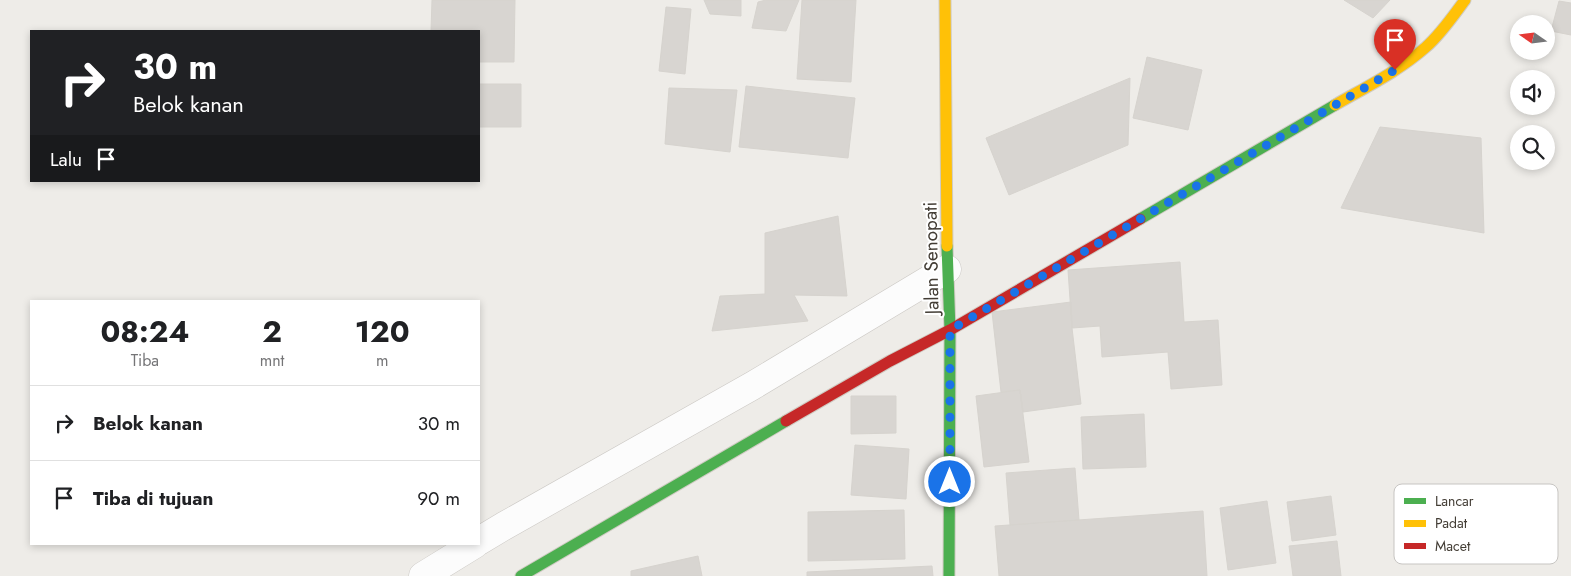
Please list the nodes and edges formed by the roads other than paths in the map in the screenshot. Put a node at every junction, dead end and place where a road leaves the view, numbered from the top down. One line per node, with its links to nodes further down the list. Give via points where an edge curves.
1 (945, 0): 3 (street, Jalan Senopati)
2 (1464, 0): 4 (street, via 1426,47 1395,70)
3 (947, 269): 4 (street, Jalan Senopati); 5 (street, via 752,386)
4 (950, 330): 8 (street, via 890,360); 9 (street, Jalan Senopati)
5 (480, 540)
6 (473, 545): 7 (street)
7 (423, 576)
8 (521, 576)
9 (949, 576)

